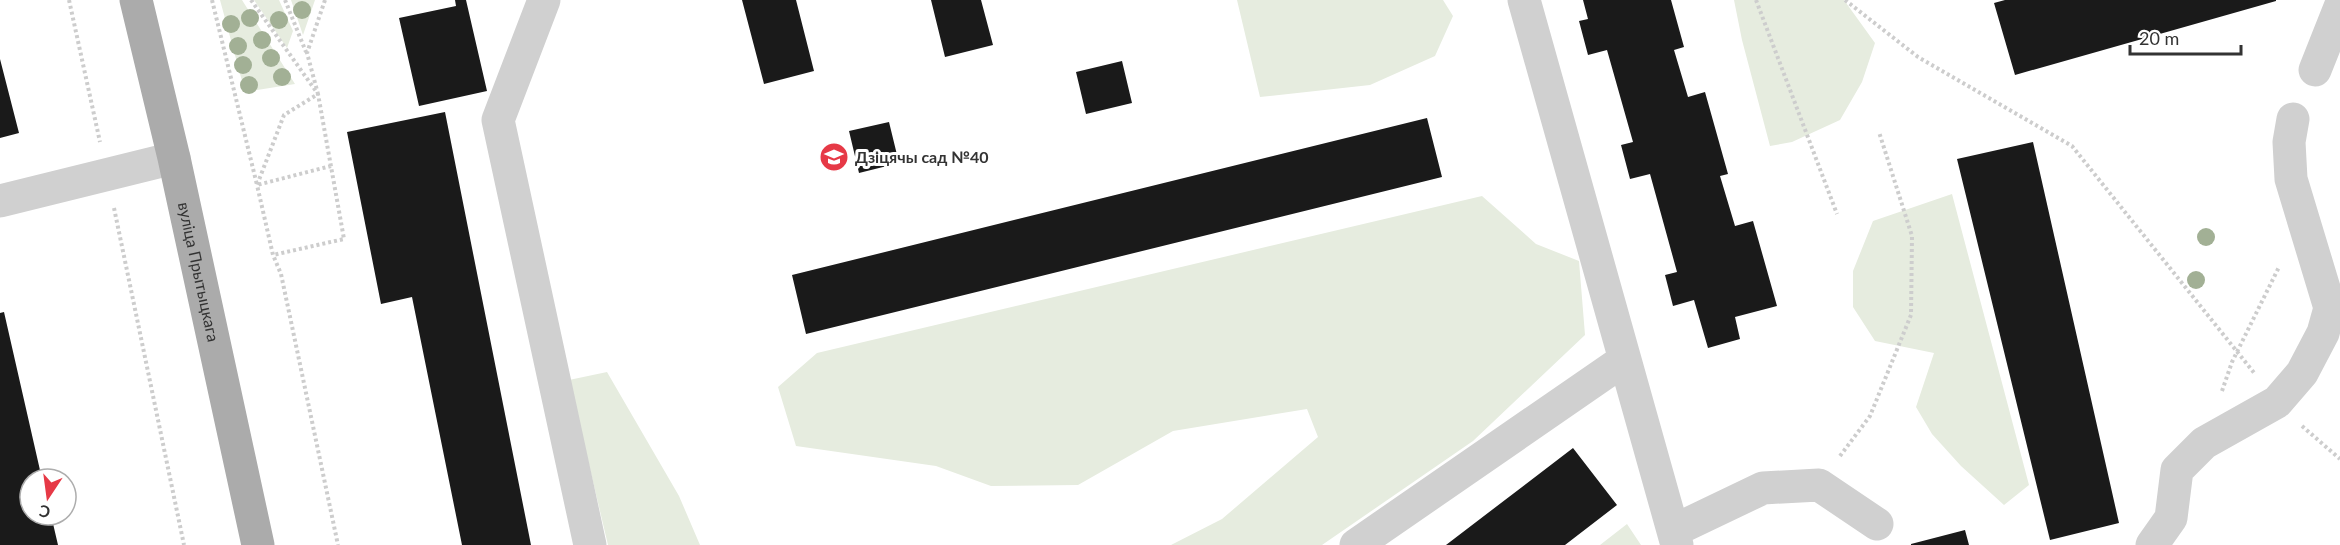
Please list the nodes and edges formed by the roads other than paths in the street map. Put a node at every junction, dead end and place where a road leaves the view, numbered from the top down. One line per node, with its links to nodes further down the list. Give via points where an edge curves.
1 (136, 0): 7 (main road, вуліца Прытыцкага)
2 (544, 0): 13 (lane, via 498,120)
3 (1524, 0): 9 (lane)
4 (2340, 7): 5 (lane)
5 (2315, 70)
6 (2293, 119): 15 (lane, via 2290,179 2330,308 2323,333 2302,373 2277,402 2204,443 2177,470 2170,518)
7 (174, 158): 8 (lane); 12 (main road, вуліца Прытыцкага)
8 (0, 201)
9 (1624, 360): 11 (lane); 14 (lane)
10 (1877, 524): 11 (lane, via 1819,485 1763,488)
11 (1675, 538)
12 (258, 545)
13 (590, 545)
14 (1356, 545)
15 (2152, 545)

